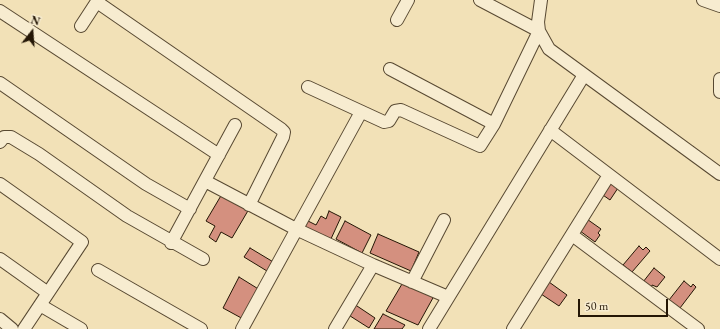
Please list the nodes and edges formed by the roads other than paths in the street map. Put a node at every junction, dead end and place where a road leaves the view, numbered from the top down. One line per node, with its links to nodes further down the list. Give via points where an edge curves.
1 (408, 0): 8 (street)
2 (480, 0): 10 (street)
3 (541, 0): 10 (street)
4 (703, 0): 6 (street)
5 (98, 1): 9 (street); 27 (street, via 284,132)
6 (720, 6)
7 (0, 11): 22 (street)
8 (397, 20)
9 (81, 26)
10 (539, 31): 12 (street, via 549,49); 18 (street)
11 (390, 69): 18 (street)
12 (584, 75): 20 (street); 23 (street)
13 (720, 79): 16 (street)
14 (0, 83): 28 (street, via 146,184)
15 (308, 87): 17 (street)
16 (720, 92)
17 (361, 112): 18 (street, via 387,123 395,111 401,110 480,146); 30 (street)
18 (494, 124)
19 (235, 125): 22 (street)
20 (550, 130): 24 (street); 40 (street)
21 (0, 142): 32 (street, via 7,136 16,140 127,216)
22 (219, 155): 25 (street)
23 (720, 174)
24 (609, 175): 31 (street); 34 (street)
25 (205, 181): 27 (street); 28 (street)
26 (0, 184): 39 (street, via 82,242)
27 (249, 205): 30 (street)
28 (190, 209): 32 (street)
29 (444, 220): 38 (street)
30 (296, 230): 36 (street); 47 (street)
31 (572, 235): 50 (street); 51 (street)
32 (171, 242): 35 (street)
33 (0, 259): 39 (street)
34 (720, 259)
35 (203, 260)
36 (373, 266): 38 (street); 48 (street)
37 (98, 270): 46 (street)
38 (412, 282): 40 (street)
39 (48, 293): 41 (street)
40 (448, 297): 49 (street)
41 (40, 306): 44 (street); 45 (street)
42 (0, 319): 43 (street)
43 (12, 329)
44 (24, 329)
45 (81, 329)
46 (201, 329)
47 (242, 329)
48 (335, 329)
49 (428, 329)
50 (513, 329)
51 (698, 329)

